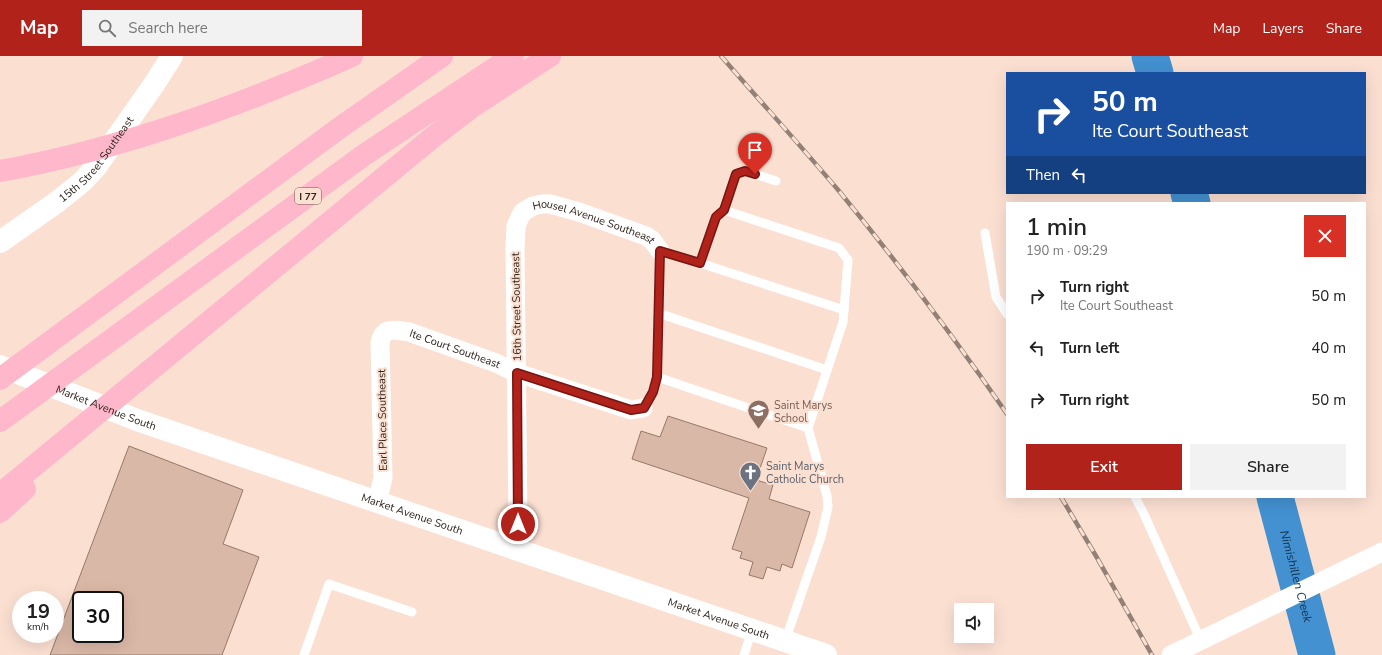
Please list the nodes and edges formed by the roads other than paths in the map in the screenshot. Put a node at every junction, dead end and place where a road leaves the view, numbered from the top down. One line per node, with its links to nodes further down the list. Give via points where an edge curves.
1 (172, 56): 11 (street, 15th Street Southeast, via 96,167 57,202)
2 (352, 56): 6 (highway, via 178,124 128,140)
3 (442, 56): 23 (highway, via 338,129)
4 (513, 56): 25 (highway, I 77, via 364,155)
5 (550, 56): 18 (highway, via 472,107 432,137)
6 (0, 171)
7 (776, 181): 8 (lane, via 745,171 736,174)
8 (724, 210): 13 (lane, via 716,217); 14 (lane, via 839,248 848,260)
9 (523, 212): 12 (street, Housel Avenue Southeast, via 542,204 579,212 646,236); 21 (street, 16th Street Southeast, via 516,226 515,248)
10 (985, 233): 15 (lane, via 996,297)
11 (0, 242)
12 (660, 251): 13 (lane); 16 (lane)
13 (700, 263): 14 (lane)
14 (844, 310): 20 (lane, via 843,322)
15 (1006, 312)
16 (658, 313): 20 (lane); 22 (lane)
17 (381, 337): 21 (street, Ite Court Southeast, via 394,329 409,332); 29 (street, Earl Place Southeast, via 383,478)
18 (160, 362): 27 (highway); 30 (highway)
19 (0, 366): 29 (street, Market Avenue South, via 137,420)
20 (827, 370): 26 (lane)
21 (517, 373): 24 (street, Ite Court Southeast, via 631,410); 31 (street, 16th Street Southeast, via 518,524)
22 (657, 377): 24 (lane, via 653,392); 26 (lane)
23 (0, 379)
24 (644, 408)
25 (0, 421)
26 (808, 428): 35 (lane, via 828,507)
27 (0, 494)
28 (1136, 498): 36 (lane)
29 (377, 502): 31 (street, Market Avenue South)
30 (0, 512)
31 (512, 547): 34 (street, Market Avenue South)
32 (1382, 552): 36 (street)
33 (412, 612): 37 (lane, via 329,584)
34 (752, 630): 35 (street, Market Avenue South); 38 (lane)
35 (785, 641): 39 (street, Market Avenue South)
36 (1201, 641): 40 (street)
37 (304, 655)
38 (744, 655)
39 (826, 655)
40 (1171, 655)

